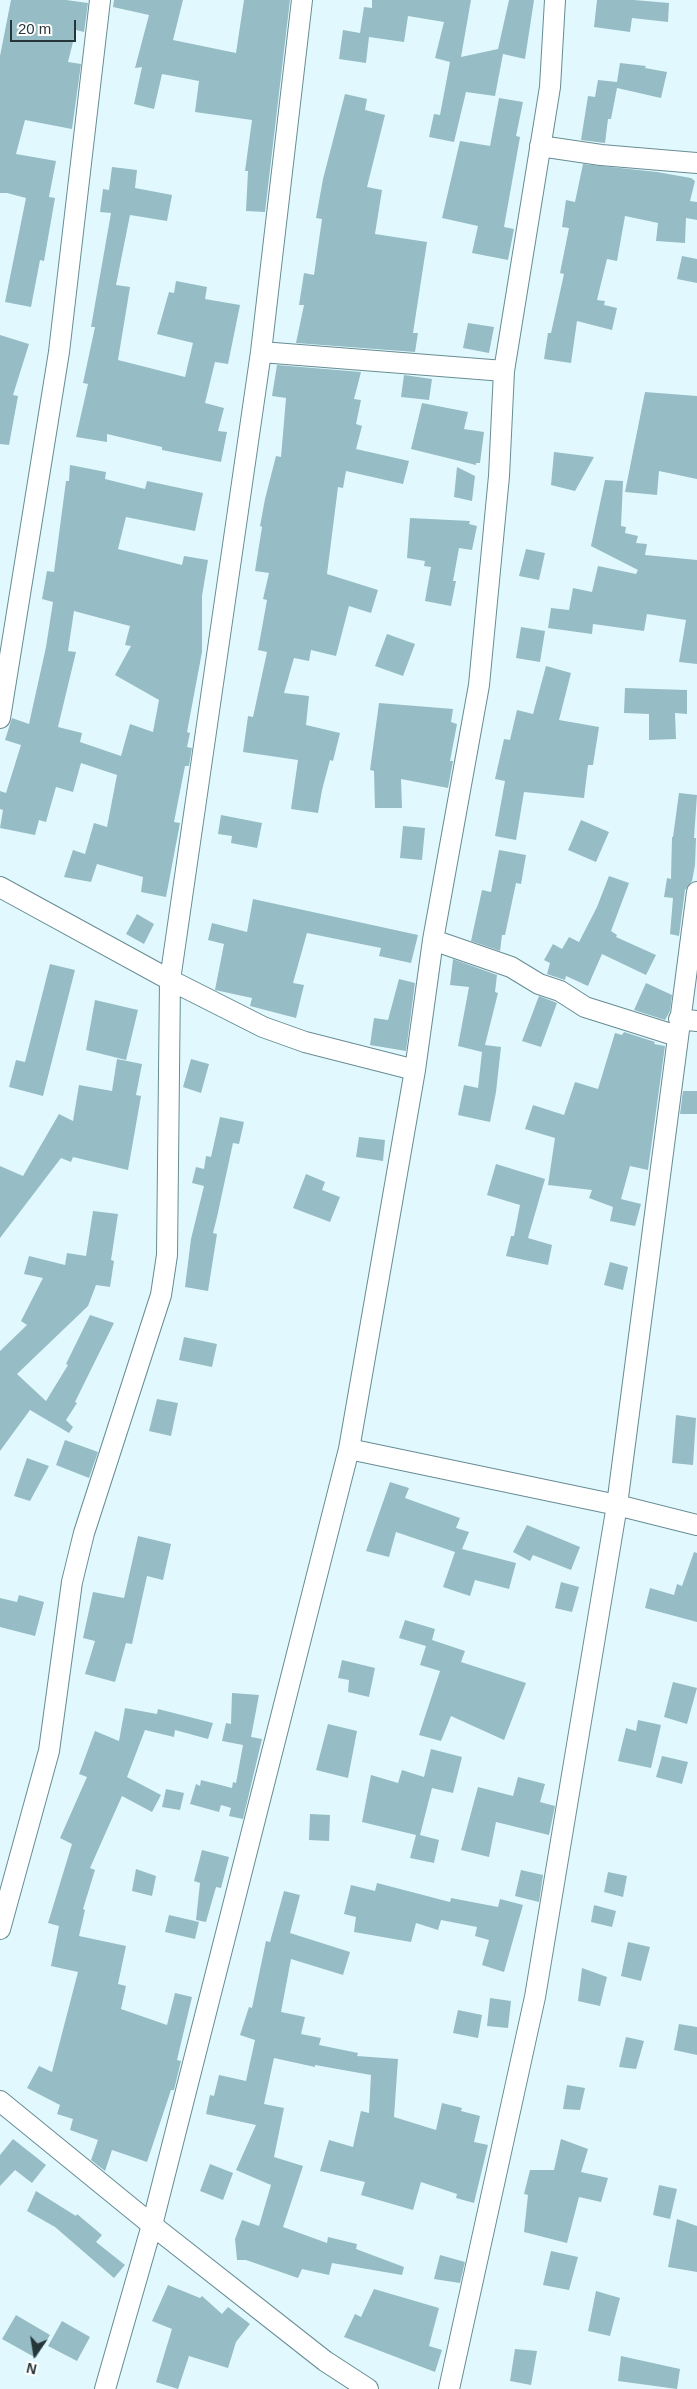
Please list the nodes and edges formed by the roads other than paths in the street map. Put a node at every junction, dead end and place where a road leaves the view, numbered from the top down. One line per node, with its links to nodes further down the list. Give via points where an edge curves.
1 (100, 0): 8 (street, via 59,352)
2 (302, 0): 6 (street)
3 (555, 0): 4 (street, via 550,87)
4 (540, 146): 5 (street); 7 (street)
5 (697, 163)
6 (261, 352): 7 (street); 12 (street)
7 (504, 371): 11 (street, via 499,476 479,685)
8 (0, 718)
9 (0, 886): 12 (street)
10 (697, 892): 13 (street)
11 (434, 940): 13 (street, via 511,967 585,1007); 14 (street)
12 (170, 980): 14 (street, via 263,1027 305,1042); 18 (street, via 167,1255 161,1295 84,1533 72,1582 49,1751)
13 (684, 1026): 16 (street)
14 (415, 1070): 15 (street)
15 (349, 1449): 16 (street); 20 (street)
16 (617, 1505): 17 (street); 23 (street, via 536,1997)
17 (697, 1525)
18 (0, 1930)
19 (2, 2108): 20 (street)
20 (152, 2226): 21 (street); 22 (street, via 325,2361)
21 (105, 2389)
22 (368, 2389)
23 (449, 2389)

